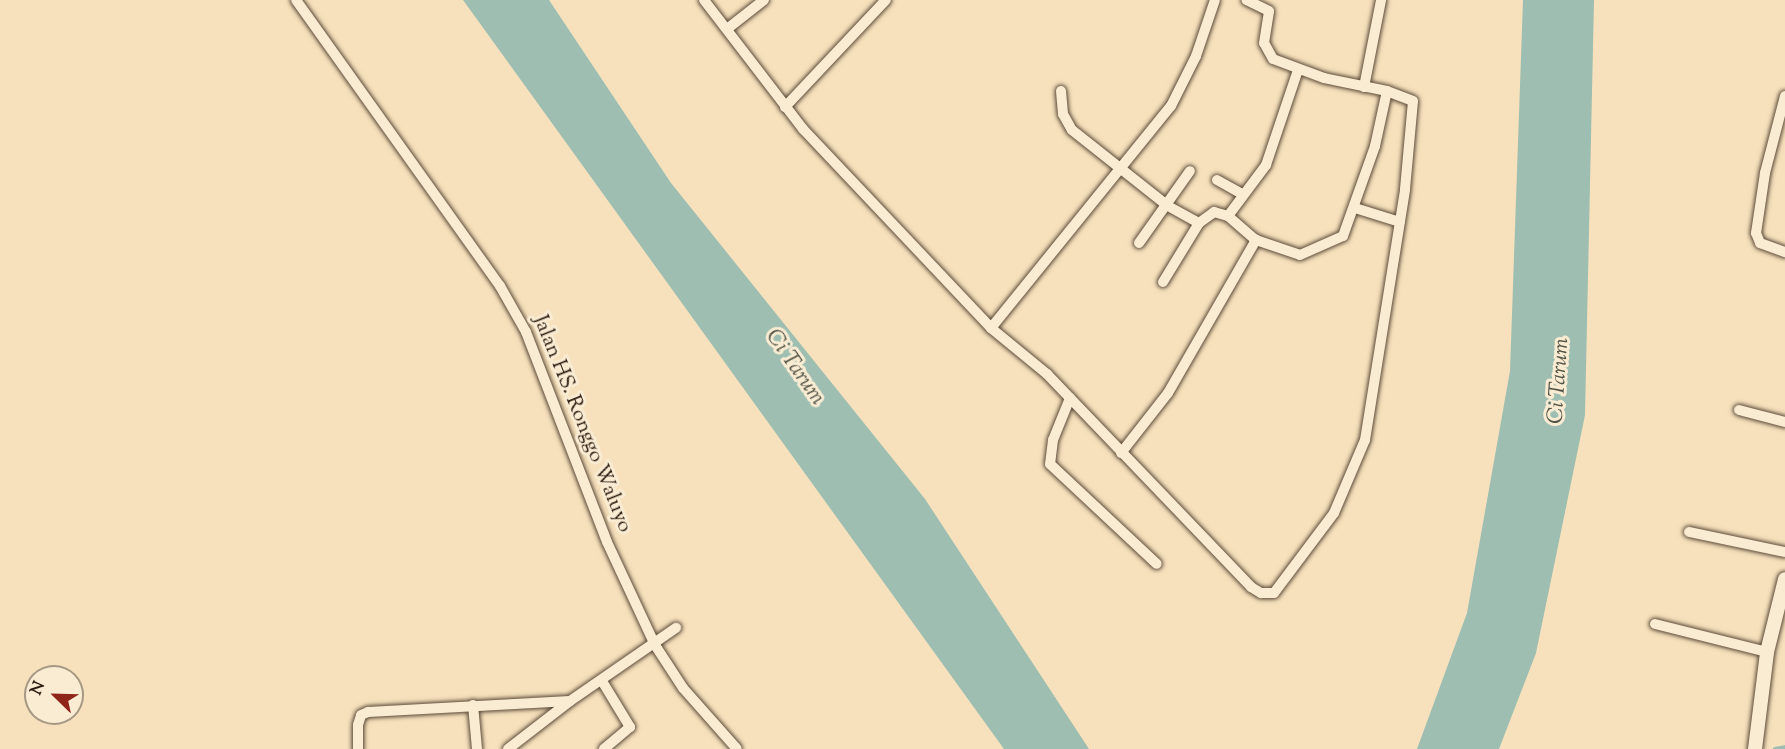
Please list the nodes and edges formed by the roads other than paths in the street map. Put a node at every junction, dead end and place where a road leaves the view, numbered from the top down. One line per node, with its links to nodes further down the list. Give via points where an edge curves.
1 (296, 0): 39 (street, Jalan HS. Ronggo Waluyo, via 500,286 526,332 607,542)
2 (704, 0): 8 (street)
3 (764, 0): 8 (street)
4 (886, 0): 14 (street)
5 (1215, 0): 15 (street, via 1196,56 1171,106)
6 (1246, 0): 9 (street, via 1269,11 1265,50 1273,59)
7 (1381, 0): 10 (street)
8 (727, 29): 14 (street)
9 (1298, 70): 10 (street); 18 (street, via 1266,165)
10 (1364, 87): 12 (street)
11 (1061, 91): 15 (street, via 1063,114 1072,130)
12 (1387, 91): 20 (street); 22 (street, via 1413,101)
13 (1785, 96): 26 (street, via 1765,173 1756,232 1760,243)
14 (785, 107): 28 (street)
15 (1119, 168): 19 (street); 28 (street)
16 (1190, 171): 19 (street)
17 (1217, 180): 18 (street)
18 (1242, 194): 21 (street)
19 (1168, 206): 23 (street); 25 (street)
20 (1355, 208): 22 (street); 24 (street, via 1343,236 1328,240 1310,253 1279,251)
21 (1228, 216): 23 (street, via 1214,212); 24 (street)
22 (1400, 222): 32 (street, via 1377,382 1360,457 1345,494 1324,529 1274,593 1261,593 1251,587)
23 (1199, 223): 27 (street)
24 (1256, 240): 32 (street, via 1168,393)
25 (1139, 243)
26 (1785, 252)
27 (1163, 282)
28 (991, 328): 29 (street)
29 (1070, 398): 32 (street); 35 (street, via 1053,440 1050,464)
30 (1739, 410): 31 (street)
31 (1785, 422)
32 (1121, 453)
33 (1689, 532): 34 (street)
34 (1785, 552)
35 (1157, 564)
36 (1785, 579): 40 (street)
37 (1655, 624): 40 (street)
38 (676, 628): 39 (street)
39 (654, 645): 41 (street); 49 (street, Jalan HS. Ronggo Waluyo, via 683,688)
40 (1767, 652): 44 (street)
41 (602, 681): 42 (street); 48 (street, via 630,727)
42 (570, 701): 43 (street); 47 (street)
43 (473, 705): 45 (street, via 368,712 358,725); 46 (street)
44 (1756, 747)
45 (358, 749)
46 (477, 749)
47 (508, 749)
48 (604, 749)
49 (737, 749)

